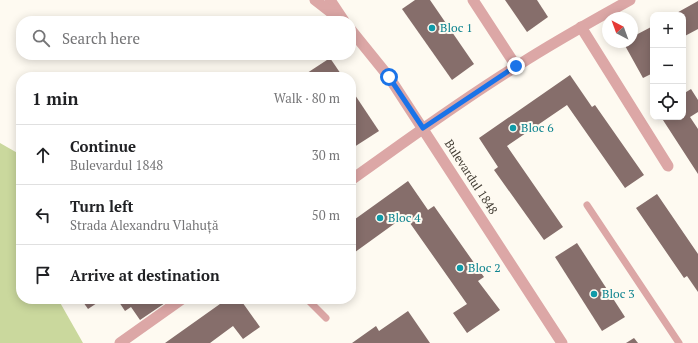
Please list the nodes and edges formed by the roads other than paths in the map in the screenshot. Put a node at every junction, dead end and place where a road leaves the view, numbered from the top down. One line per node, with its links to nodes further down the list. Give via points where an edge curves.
1 (316, 0): 5 (street)
2 (330, 0): 6 (street)
3 (473, 0): 9 (street)
4 (630, 0): 7 (street)
5 (337, 16)
6 (340, 16)
7 (581, 27): 9 (street); 11 (street)
8 (356, 36): 10 (street, Bulevardul 1848, via 389,77)
9 (516, 66): 10 (street)
10 (423, 128): 12 (street); 18 (street, Bulevardul 1848)
11 (668, 166)
12 (356, 176)
13 (587, 205): 19 (lane)
14 (175, 304): 17 (street)
15 (312, 304): 16 (lane)
16 (326, 318)
17 (120, 343)
18 (562, 343)
19 (679, 343)

